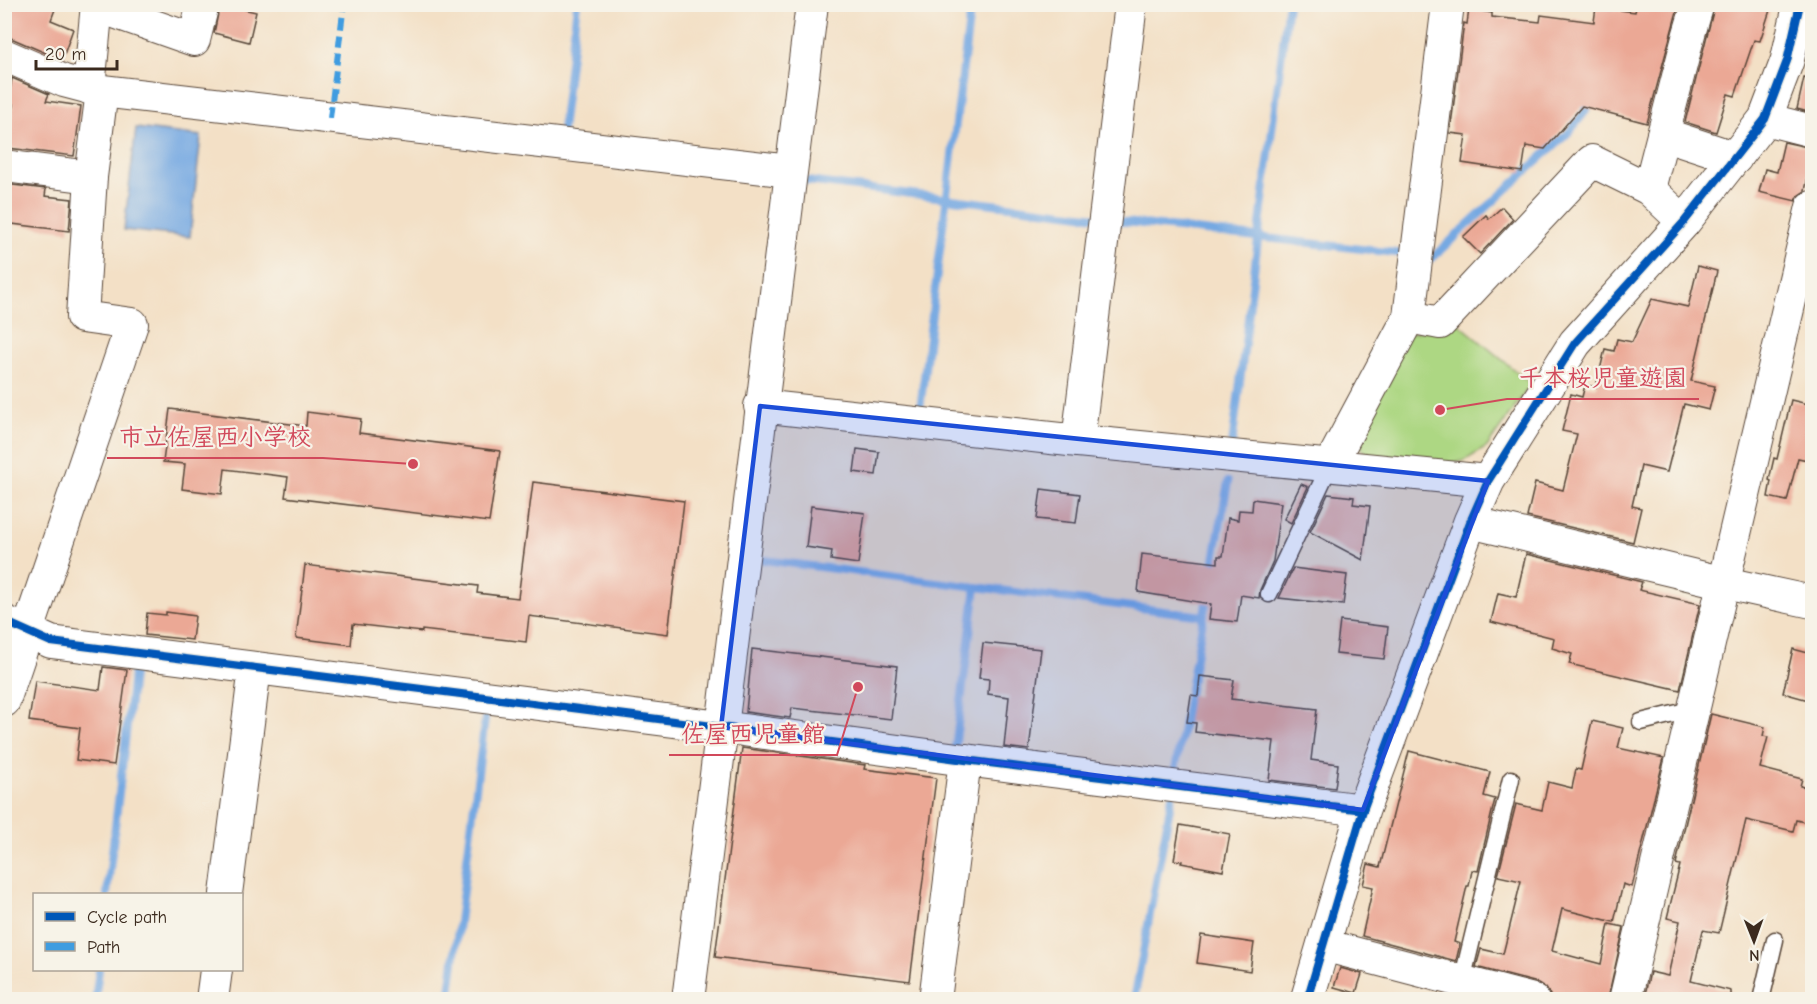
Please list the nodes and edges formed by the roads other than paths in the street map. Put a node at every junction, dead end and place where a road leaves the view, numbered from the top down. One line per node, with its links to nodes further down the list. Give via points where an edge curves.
1 (203, 4): 7 (street, via 194,40)
2 (812, 4): 15 (street)
3 (1131, 4): 22 (street)
4 (1448, 4): 20 (street)
5 (1698, 4): 12 (street)
6 (1800, 4): 10 (street, via 1787,61)
7 (97, 5): 9 (street)
8 (4, 55): 9 (street, via 64,81)
9 (96, 89): 15 (street); 16 (street)
10 (1765, 119): 11 (street); 13 (street)
11 (1812, 131)
12 (1663, 134): 13 (street); 17 (street)
13 (1736, 158): 19 (street)
14 (4, 166): 16 (street)
15 (790, 171): 21 (street)
16 (92, 177): 29 (street, via 82,317 132,324)
17 (1649, 189): 19 (street); 20 (street, via 1592,161 1440,323)
18 (1812, 207): 26 (street)
19 (1684, 222): 24 (street, via 1575,343)
20 (1409, 317): 23 (street)
21 (760, 406): 22 (street); 34 (street)
22 (1078, 441): 23 (street)
23 (1330, 465): 24 (street); 27 (lane)
24 (1488, 481): 25 (street)
25 (1470, 522): 26 (street); 37 (street)
26 (1725, 584): 28 (street); 32 (street)
27 (1269, 594)
28 (1812, 602)
29 (16, 626): 30 (street, via 51,642); 31 (street)
30 (255, 668): 34 (street); 38 (street)
31 (4, 701)
32 (1694, 709): 33 (lane); 48 (street)
33 (1641, 722)
34 (721, 727): 35 (street); 44 (street)
35 (965, 760): 37 (street); 45 (street)
36 (1511, 779): 42 (lane)
37 (1363, 810): 40 (street)
38 (226, 893)
39 (1775, 940): 49 (lane)
40 (1323, 945): 42 (street); 46 (street)
41 (216, 971): 43 (street)
42 (1462, 981): 47 (street)
43 (212, 999)
44 (688, 999)
45 (935, 999)
46 (1307, 999)
47 (1533, 999)
48 (1625, 999)
49 (1761, 999)

